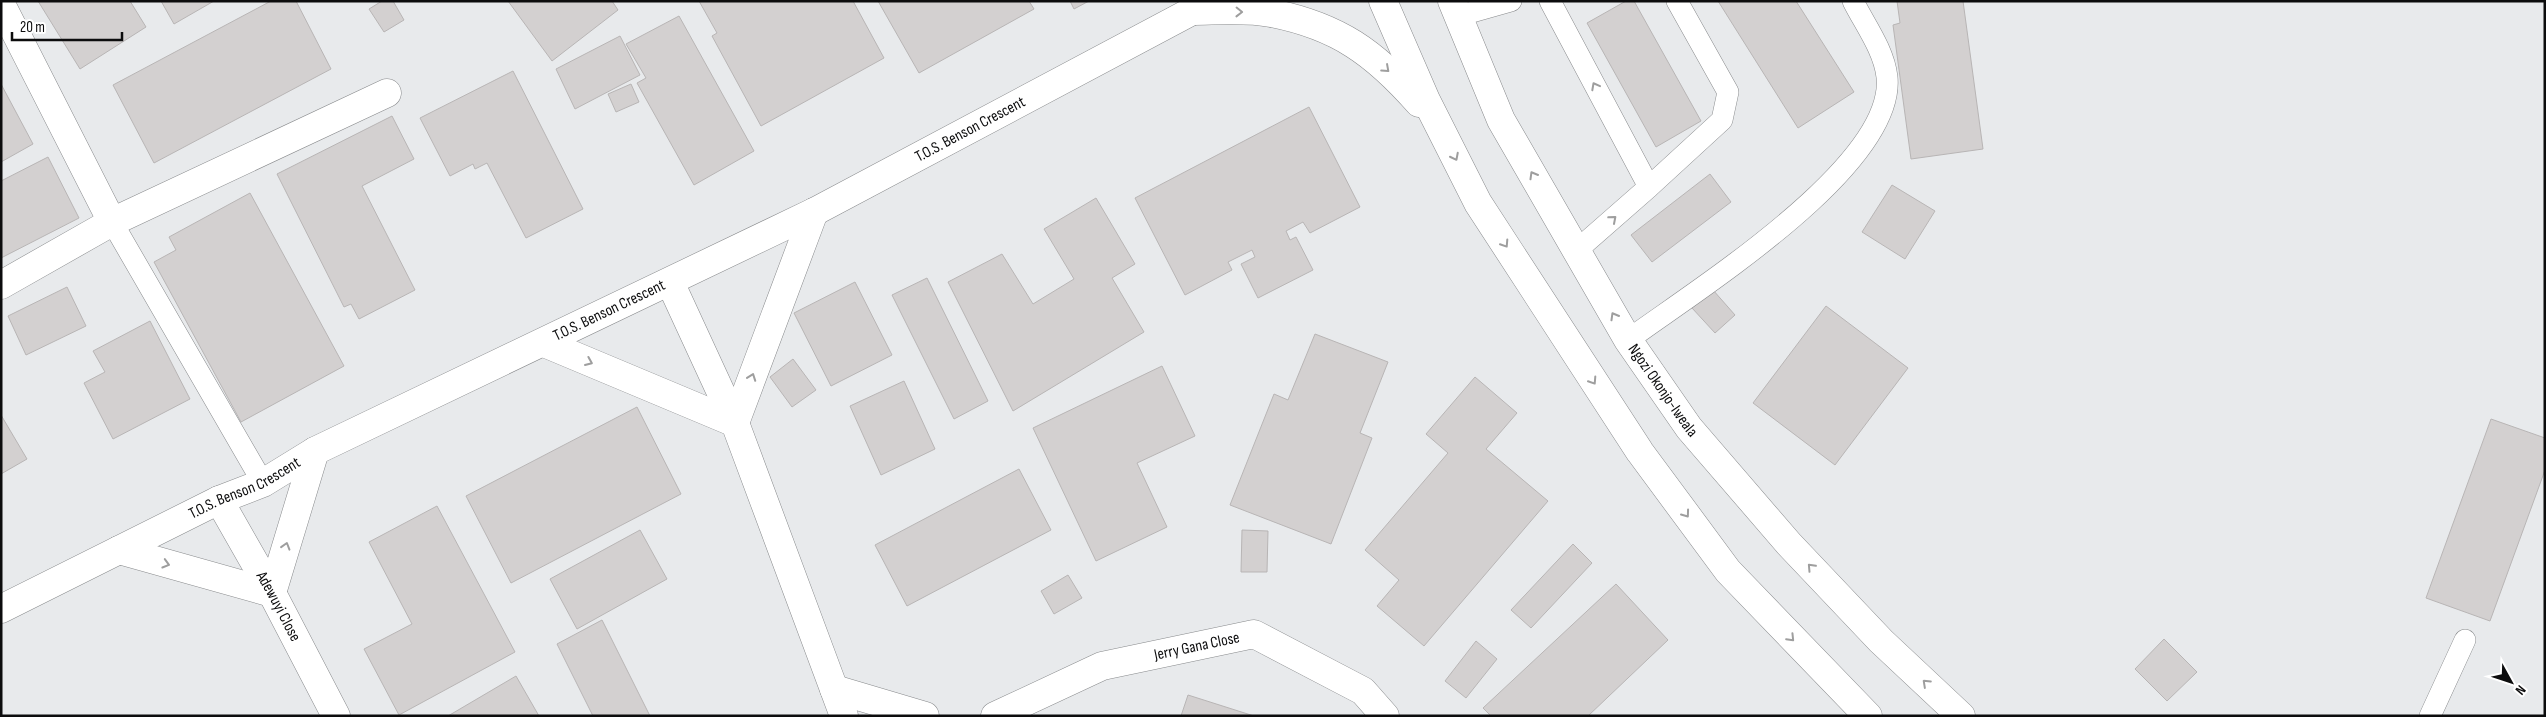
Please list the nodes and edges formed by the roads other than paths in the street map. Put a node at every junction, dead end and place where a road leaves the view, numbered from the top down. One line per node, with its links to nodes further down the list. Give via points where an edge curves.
1 (1383, 1): 10 (street)
2 (1511, 1): 8 (lane)
3 (1550, 1): 11 (lane, one-way to 3)
4 (1677, 1): 11 (lane, via 1728,92 1722,120)
5 (1852, 1): 17 (lane, via 1883,57 1887,78 1878,120 1864,142 1838,175 1782,227)
6 (1, 4): 13 (street)
7 (1200, 4): 10 (street, one-way to 10, via 1270,13 1322,26 1364,49 1397,78); 12 (street, T.O.S. Benson Crescent)
8 (1455, 9): 14 (street, Ngozi Okonjo-Iweala, one-way to 8, via 1501,120)
9 (386, 93): 13 (street)
10 (1440, 127): 33 (street, one-way to 33, via 1478,204 1640,452 1728,572)
11 (1649, 187): 14 (lane, one-way to 11)
12 (814, 212): 15 (street, T.O.S. Benson Crescent); 19 (street, one-way to 12)
13 (112, 222): 16 (street); 21 (lane)
14 (1576, 251): 17 (street, Ngozi Okonjo-Iweala, one-way to 14)
15 (670, 282): 18 (street, T.O.S. Benson Crescent); 19 (street)
16 (1, 285)
17 (1628, 340): 34 (street, Ngozi Okonjo-Iweala, one-way to 17, via 1881,641 1789,544 1689,428)
18 (544, 343): 19 (street, one-way to 19); 20 (street, T.O.S. Benson Crescent)
19 (735, 423): 27 (street)
20 (315, 451): 21 (street, T.O.S. Benson Crescent); 24 (street, one-way to 20)
21 (263, 483): 22 (street, T.O.S. Benson Crescent)
22 (219, 500): 23 (street, T.O.S. Benson Crescent); 24 (street, Adewuyi Close)
23 (119, 550): 24 (street, one-way to 24); 25 (street, T.O.S. Benson Crescent)
24 (272, 593): 28 (street, Adewuyi Close)
25 (1, 609)
26 (2465, 640): 35 (lane)
27 (834, 689): 29 (street); 30 (street)
28 (336, 716)
29 (844, 716)
30 (925, 716)
31 (995, 716): 32 (street, Jerry Gana Close, via 1102,666 1254,634 1363,690)
32 (1385, 716)
33 (1868, 716)
34 (1962, 716)
35 (2430, 716)

